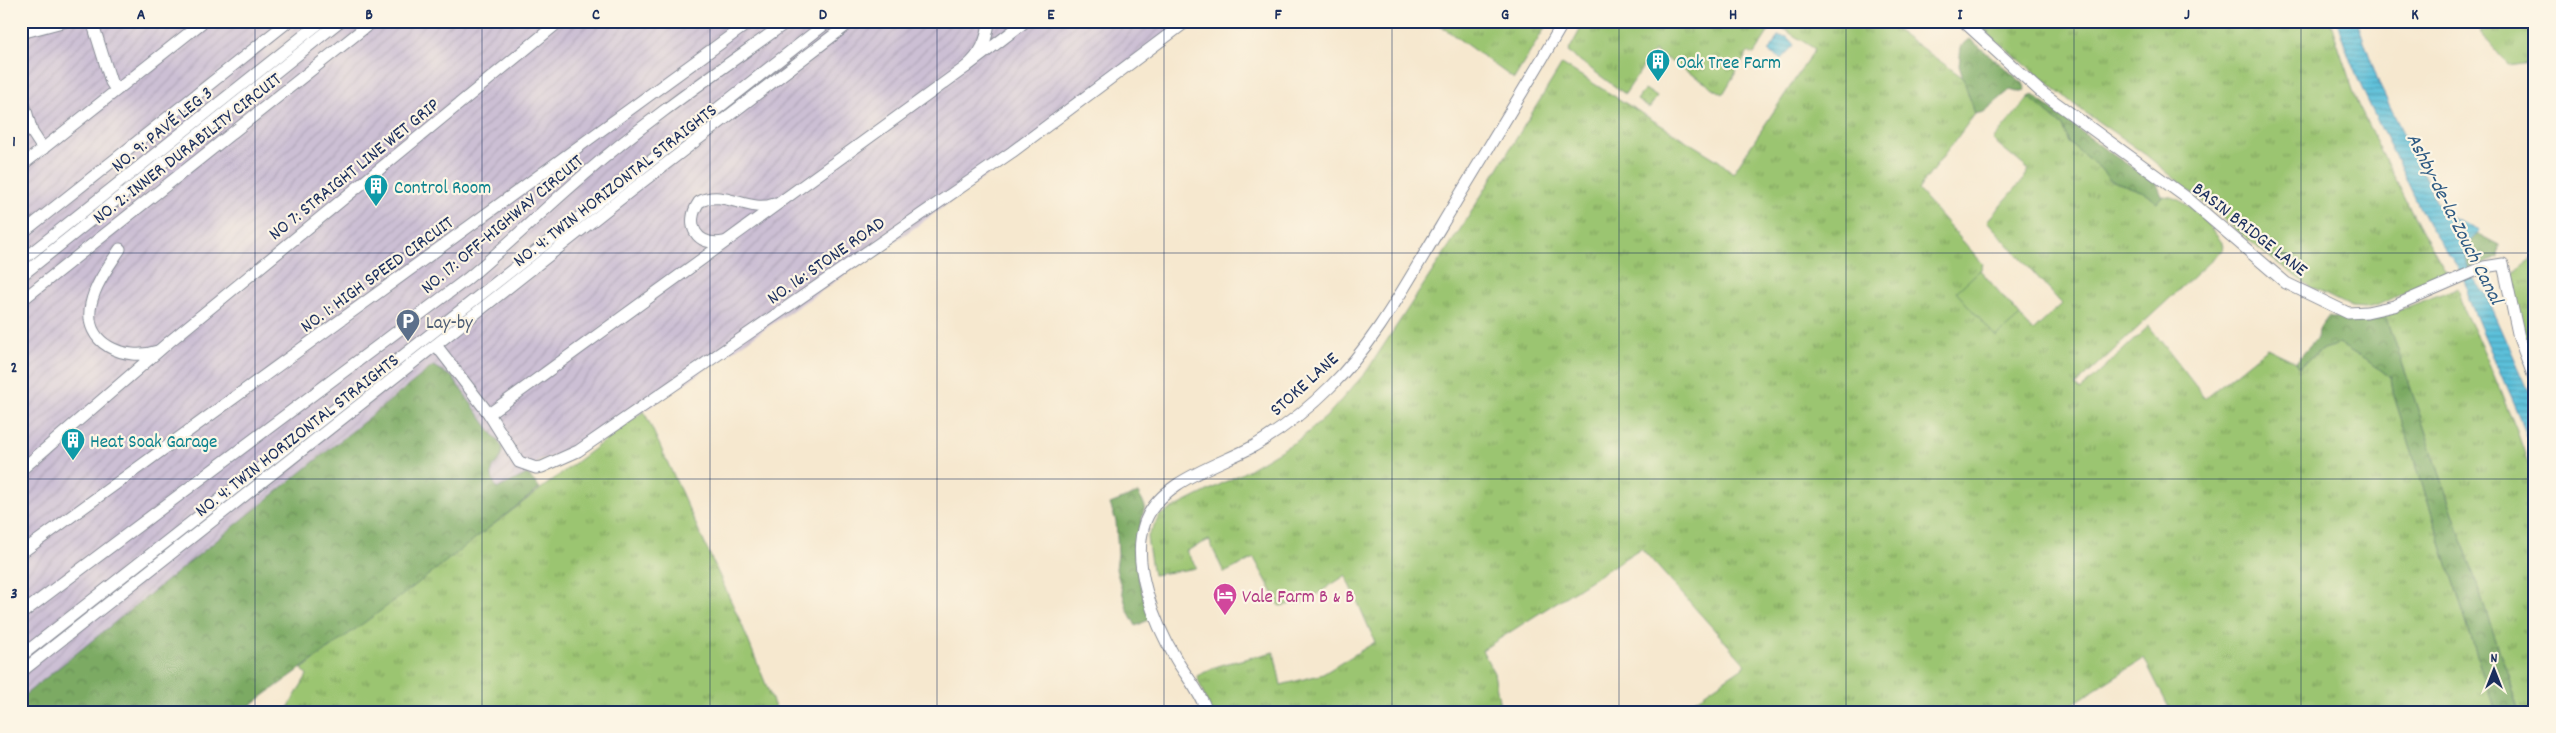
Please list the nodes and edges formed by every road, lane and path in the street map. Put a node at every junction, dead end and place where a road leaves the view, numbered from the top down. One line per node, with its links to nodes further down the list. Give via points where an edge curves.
1 (66, 21): 18 (street)
2 (92, 21): 20 (street)
3 (204, 21): 20 (street)
4 (289, 21): 25 (street)
5 (322, 21): 28 (street, NO. 9: PAVÉ LEG 3)
6 (340, 21): 29 (street)
7 (373, 21): 30 (street, NO. 2: INNER DURABILITY CIRCUIT)
8 (560, 21): 31 (street, NO 7: STRAIGHT LINE WET GRIP)
9 (751, 21): 36 (street, NO. 1: HIGH SPEED CIRCUIT)
10 (788, 21): 37 (street, NO. 17: OFF-HIGHWAY CIRCUIT, via 585,174 517,238 467,279)
11 (829, 21): 38 (street, NO. 4: TWIN HORIZONTAL STRAIGHTS)
12 (852, 21): 32 (street, NO. 4: TWIN HORIZONTAL STRAIGHTS)
13 (989, 21): 19 (street, via 981,52)
14 (1187, 21): 34 (street, NO. 16: STONE ROAD, via 1012,152 578,451 549,466 528,466 519,462)
15 (1564, 21): 40 (street, STOKE LANE, via 1398,299 1361,351 1331,386 1294,418 1255,445 1179,484 1157,502 1150,513 1143,529 1141,553 1153,616 1177,661 1201,694)
16 (1963, 21): 33 (street, BASIN BRIDGE LANE, via 2041,92 2187,198 2286,283 2348,312 2394,306 2475,271 2503,264 2520,343)
17 (1025, 22): 19 (street)
18 (21, 33)
19 (966, 67): 24 (street)
20 (116, 90): 22 (street)
21 (21, 93): 22 (street, via 32,132)
22 (43, 149): 23 (street)
23 (21, 166)
24 (797, 190): 26 (street); 26 (street, via 766,206 752,206 717,197 699,202 693,215 697,235 707,243)
25 (21, 234)
26 (725, 242): 34 (street)
27 (120, 249): 31 (street, NO 7: STRAIGHT LINE WET GRIP, via 91,303 95,334 106,346 134,354 157,351)
28 (21, 262)
29 (21, 276)
30 (21, 301)
31 (169, 342): 35 (street, NO 7: STRAIGHT LINE WET GRIP)
32 (436, 345): 34 (street, NO. 16: STONE ROAD); 39 (street, NO. 4: TWIN HORIZONTAL STRAIGHTS)
33 (2535, 380)
34 (489, 414)
35 (21, 470)
36 (21, 553)
37 (21, 614)
38 (21, 656)
39 (21, 672)
40 (1207, 712)

